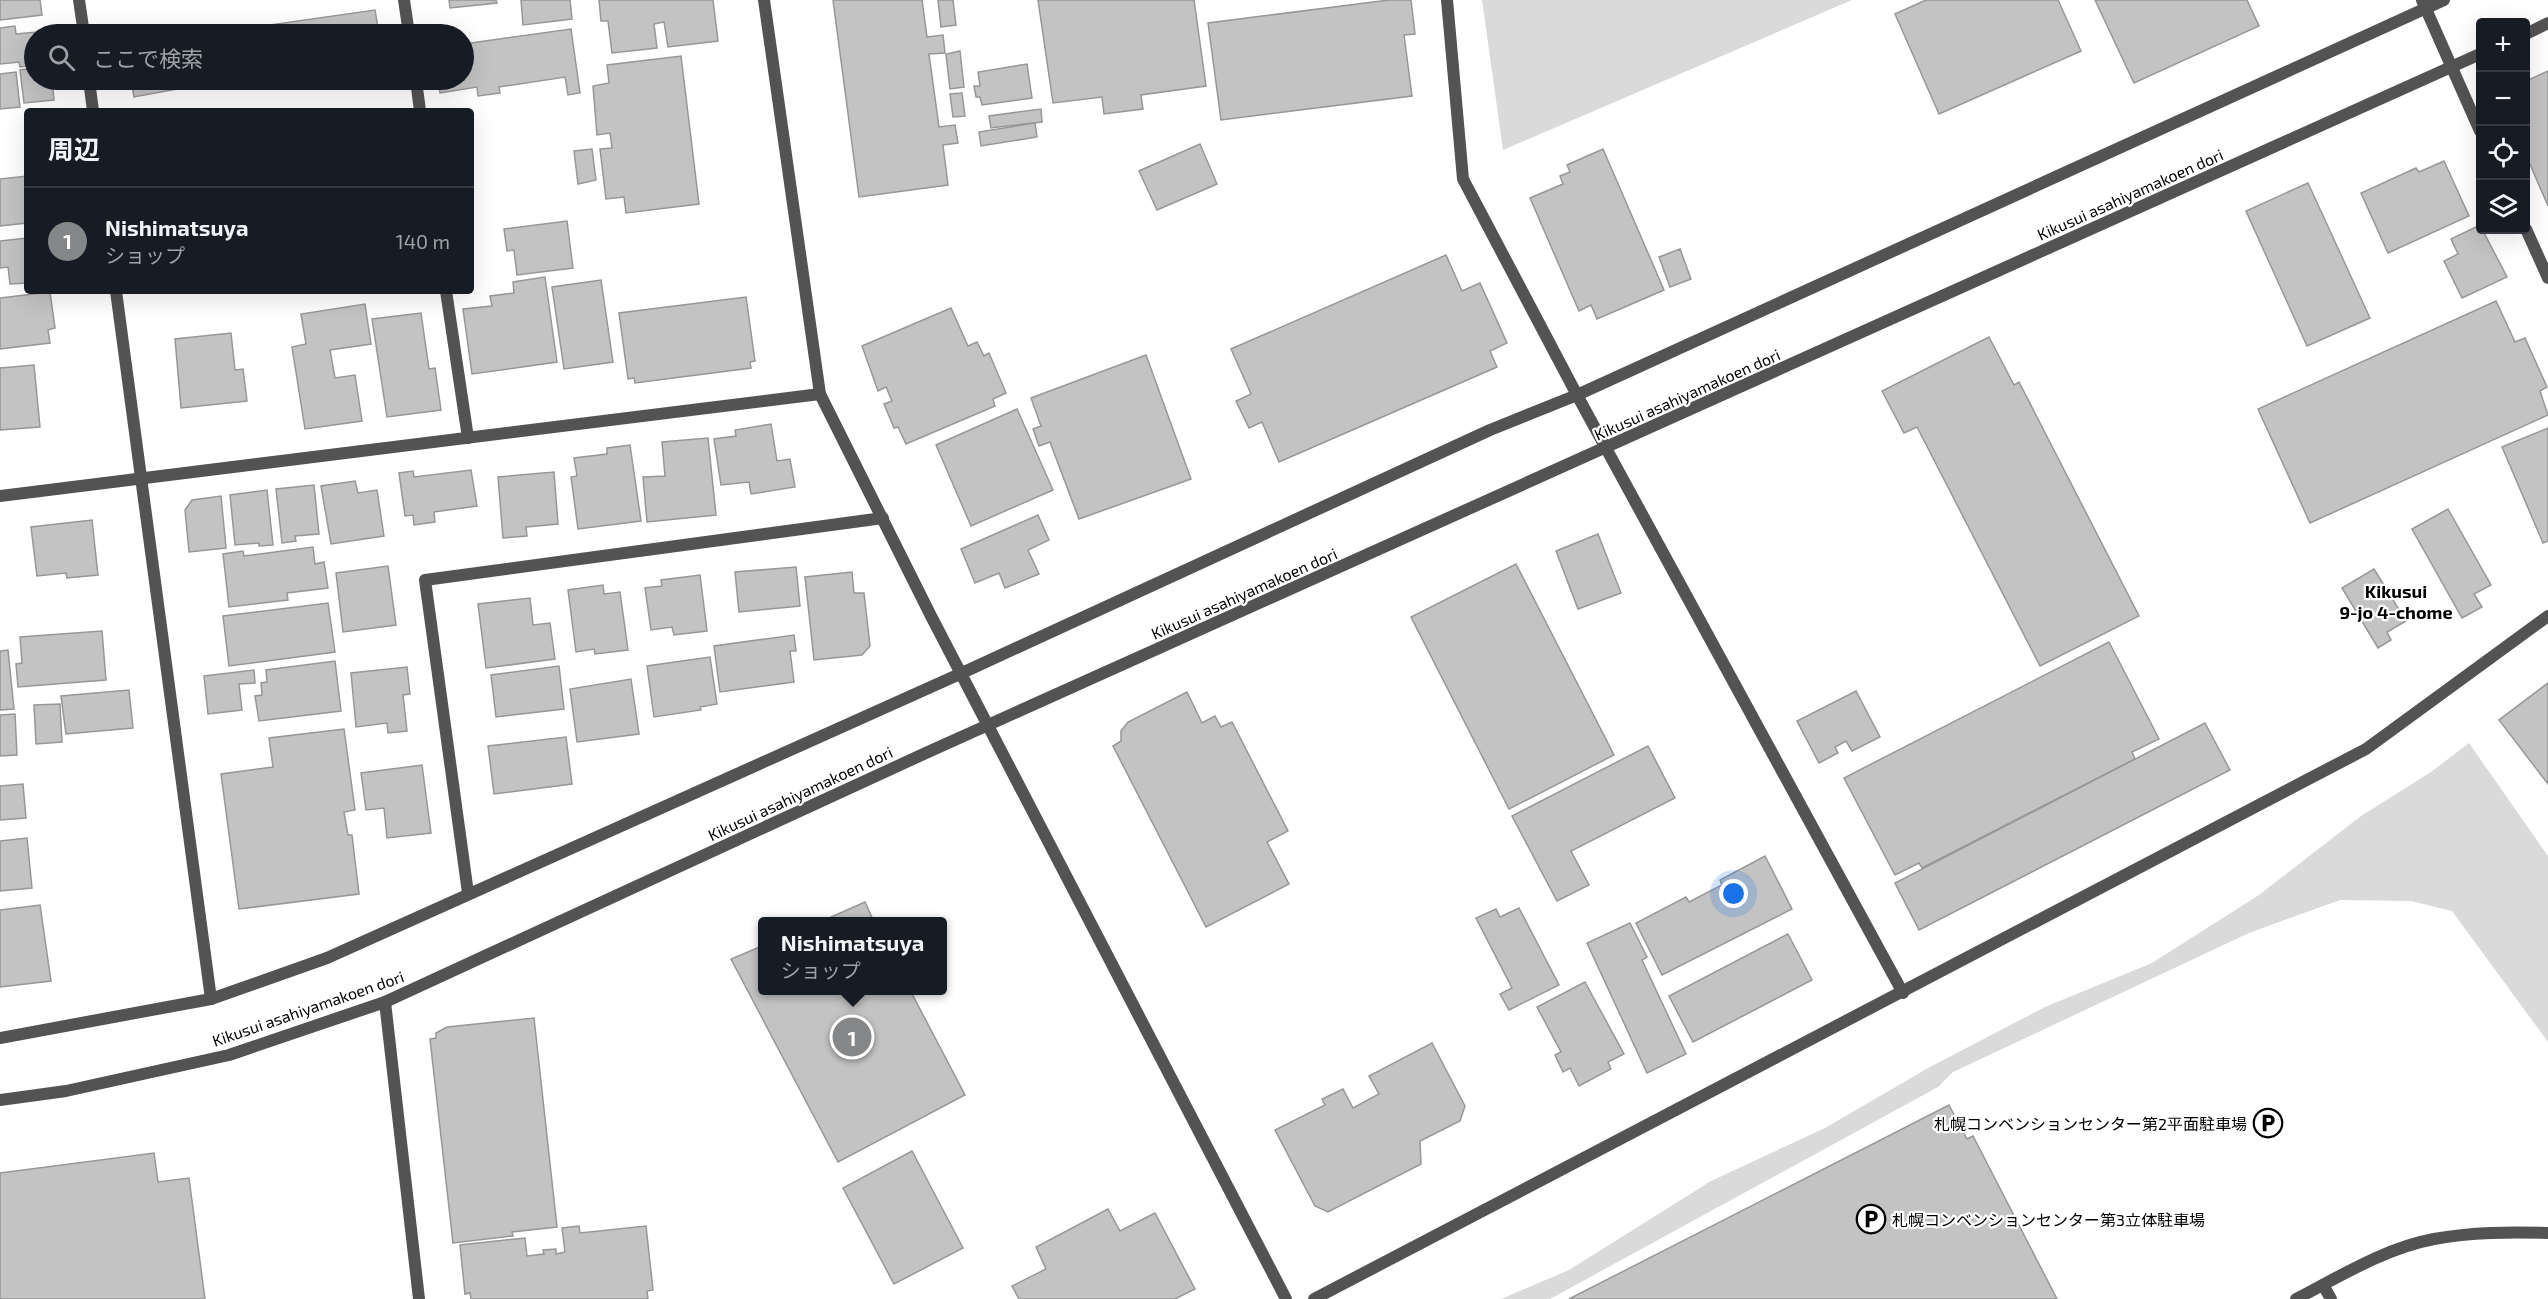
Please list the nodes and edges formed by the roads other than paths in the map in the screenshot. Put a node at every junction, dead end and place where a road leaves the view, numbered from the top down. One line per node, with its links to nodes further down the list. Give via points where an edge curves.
1 (79, 0): 8 (street)
2 (404, 0): 9 (street)
3 (764, 0): 22 (street)
4 (1447, 0): 23 (street, via 1463,179)
5 (2444, 0): 6 (street)
6 (2424, 4): 12 (street); 23 (street)
7 (2548, 23): 10 (street)
8 (83, 24)
9 (408, 24)
10 (2530, 32)
11 (2476, 56): 12 (street, Kikusui asahiyamakoen dori)
12 (2451, 67): 17 (street); 25 (street, Kikusui asahiyamakoen dori)
13 (90, 90): 15 (street)
14 (417, 90): 16 (street)
15 (93, 108)
16 (420, 108)
17 (2479, 126)
18 (2528, 234): 19 (street)
19 (2548, 278)
20 (116, 294): 26 (street)
21 (446, 294): 24 (street)
22 (820, 394): 24 (street); 28 (street)
23 (1577, 395): 25 (street); 30 (street, via 1490,430)
24 (468, 438): 26 (street)
25 (1607, 449): 31 (street, Kikusui asahiyamakoen dori); 33 (street)
26 (139, 478): 27 (street); 34 (street)
27 (0, 496)
28 (883, 518): 30 (street); 32 (street, via 425,580)
29 (2548, 616): 33 (street, via 2366,749)
30 (962, 674): 31 (street); 32 (street)
31 (989, 726): 35 (street, Kikusui asahiyamakoen dori); 41 (street)
32 (468, 893): 34 (street, via 327,958)
33 (1903, 993): 42 (street)
34 (211, 999): 36 (street)
35 (386, 1002): 37 (street, Kikusui asahiyamakoen dori, via 229,1055 66,1091); 40 (street)
36 (0, 1038)
37 (0, 1100)
38 (2548, 1233): 39 (street, via 2488,1232 2432,1239 2376,1258)
39 (2324, 1285): 43 (street); 44 (street)
40 (419, 1299)
41 (1286, 1299)
42 (1314, 1299)
43 (2296, 1299)
44 (2331, 1299)

